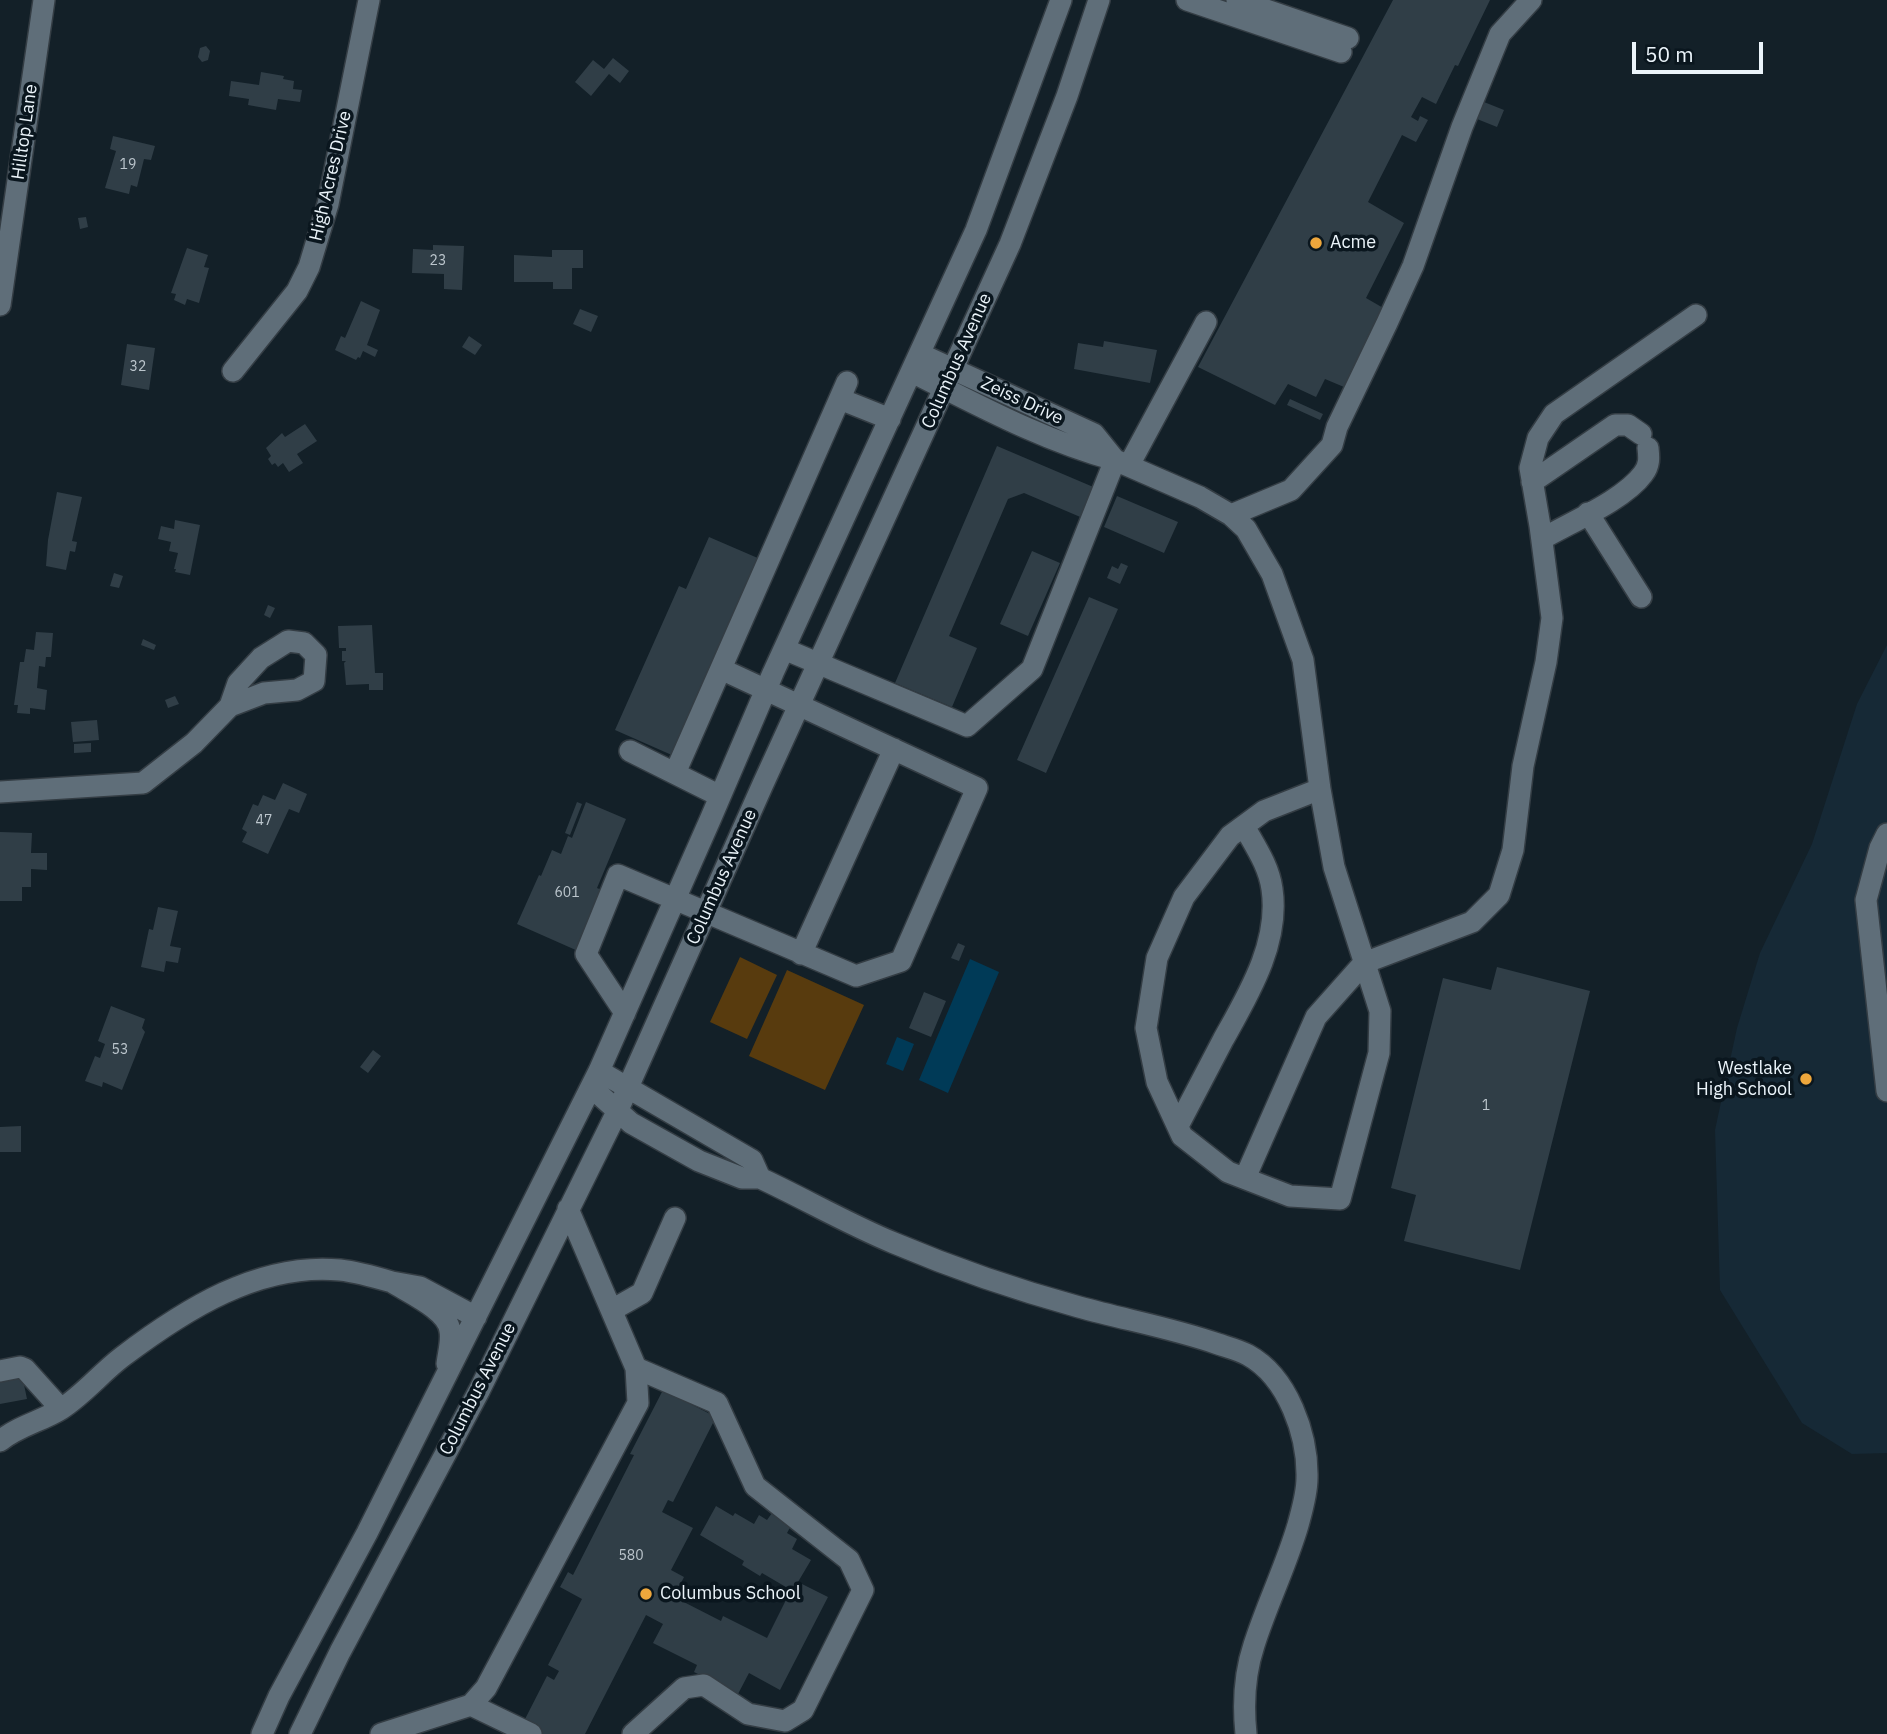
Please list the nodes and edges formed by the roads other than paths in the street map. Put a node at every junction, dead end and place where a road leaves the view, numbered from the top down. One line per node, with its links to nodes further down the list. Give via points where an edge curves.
1 (44, 0): 8 (street, Hilltop Lane)
2 (369, 0): 13 (street, High Acres Drive, via 328,204 309,267 297,291)
3 (1061, 0): 12 (street, Columbus Avenue, via 976,230)
4 (1099, 0): 14 (street, Columbus Avenue, via 1015,232)
5 (1188, 0): 6 (street, via 1344,45)
6 (1237, 0)
7 (1531, 0): 19 (street, via 1500,34 1461,127 1413,265 1336,427 1332,445 1291,490)
8 (6, 227): 9 (street, Hilltop Lane)
9 (0, 305)
10 (1696, 315): 17 (street, via 1554,414 1538,438 1530,468)
11 (1206, 322): 16 (street)
12 (916, 363): 14 (street, Zeiss Drive); 15 (street, Columbus Avenue)
13 (233, 371)
14 (950, 379): 16 (street, Zeiss Drive, via 1014,422 1078,450); 23 (street, Columbus Avenue)
15 (890, 419): 22 (street, Columbus Avenue); 24 (street, via 844,390)
16 (1122, 462): 19 (street, Zeiss Drive); 23 (street, via 1032,669 967,726)
17 (1532, 482): 18 (street, via 1615,425 1628,425 1644,441 1650,459 1644,473 1623,493); 20 (street)
18 (1588, 513): 20 (street); 21 (street)
19 (1231, 515): 31 (street, Zeiss Drive, via 1247,529 1272,574 1303,660)
20 (1542, 539): 39 (street, via 1552,618 1523,766 1513,850 1499,895 1472,922)
21 (1641, 597)
22 (784, 649): 23 (street); 25 (street, Columbus Avenue)
23 (819, 663): 27 (street, Columbus Avenue)
24 (721, 670): 25 (street); 30 (street)
25 (765, 690): 27 (street); 33 (street, Columbus Avenue)
26 (230, 706): 32 (street, via 194,743 143,783)
27 (800, 708): 28 (street); 37 (street, Columbus Avenue)
28 (894, 749): 38 (street); 38 (street, via 976,788 901,961 856,976)
29 (630, 751): 30 (street)
30 (675, 774): 33 (street)
31 (1321, 789): 34 (street, via 1264,811); 39 (street, Zeiss Drive, via 1334,867)
32 (0, 792)
33 (720, 796): 36 (street, Columbus Avenue)
34 (1244, 826): 45 (street, via 1265,862 1273,925 1263,961); 45 (street, via 1230,836 1184,897 1157,958 1146,1028 1157,1082)
35 (1887, 834): 43 (street, via 1866,900)
36 (675, 900): 37 (street); 40 (street, Columbus Avenue); 40 (street, via 618,875 586,954)
37 (705, 914): 38 (street); 42 (street, Columbus Avenue)
38 (802, 954)
39 (1364, 963): 47 (street, via 1316,1017); 47 (street, Zeiss Drive, via 1380,1011 1379,1054 1340,1199 1290,1196)
40 (625, 1013): 41 (street, Columbus Avenue)
41 (595, 1079): 42 (street); 44 (street); 50 (street, Columbus Avenue)
42 (627, 1088): 44 (street, Columbus Avenue); 46 (street, via 752,1160)
43 (1887, 1091)
44 (617, 1111): 46 (street, via 631,1124 699,1161 742,1178); 48 (street, Columbus Avenue)
45 (1178, 1126): 47 (street, via 1182,1136 1228,1172)
46 (760, 1178): 68 (street, via 894,1242 1079,1307 1186,1333 1248,1354 1269,1372 1291,1403 1303,1436 1307,1482 1287,1561 1248,1669)
47 (1245, 1178)
48 (568, 1209): 51 (street, Columbus Avenue); 53 (street)
49 (675, 1217): 53 (street, via 642,1293)
50 (514, 1243): 51 (street); 54 (street, Columbus Avenue)
51 (543, 1260): 62 (street, Columbus Avenue)
52 (392, 1282): 54 (street, via 419,1287); 57 (street, via 448,1320 451,1333); 58 (street, via 356,1272 318,1269 271,1276 228,1291 183,1314)
53 (612, 1310): 55 (street)
54 (476, 1317): 57 (street, Columbus Avenue)
55 (636, 1368): 61 (street, via 638,1403 486,1688); 67 (street, via 717,1403 755,1486 849,1560 863,1590 803,1710 785,1720 748,1714 704,1685 684,1688)
56 (0, 1371): 58 (street, via 25,1368)
57 (445, 1378): 60 (street, Columbus Avenue)
58 (61, 1409): 59 (street)
59 (0, 1441)
60 (281, 1691): 62 (street); 63 (street, Columbus Avenue)
61 (471, 1705): 65 (street); 66 (street)
62 (312, 1709): 64 (street, Columbus Avenue)
63 (262, 1734)
64 (299, 1734)
65 (381, 1734)
66 (531, 1734)
67 (633, 1734)
68 (1245, 1734)

